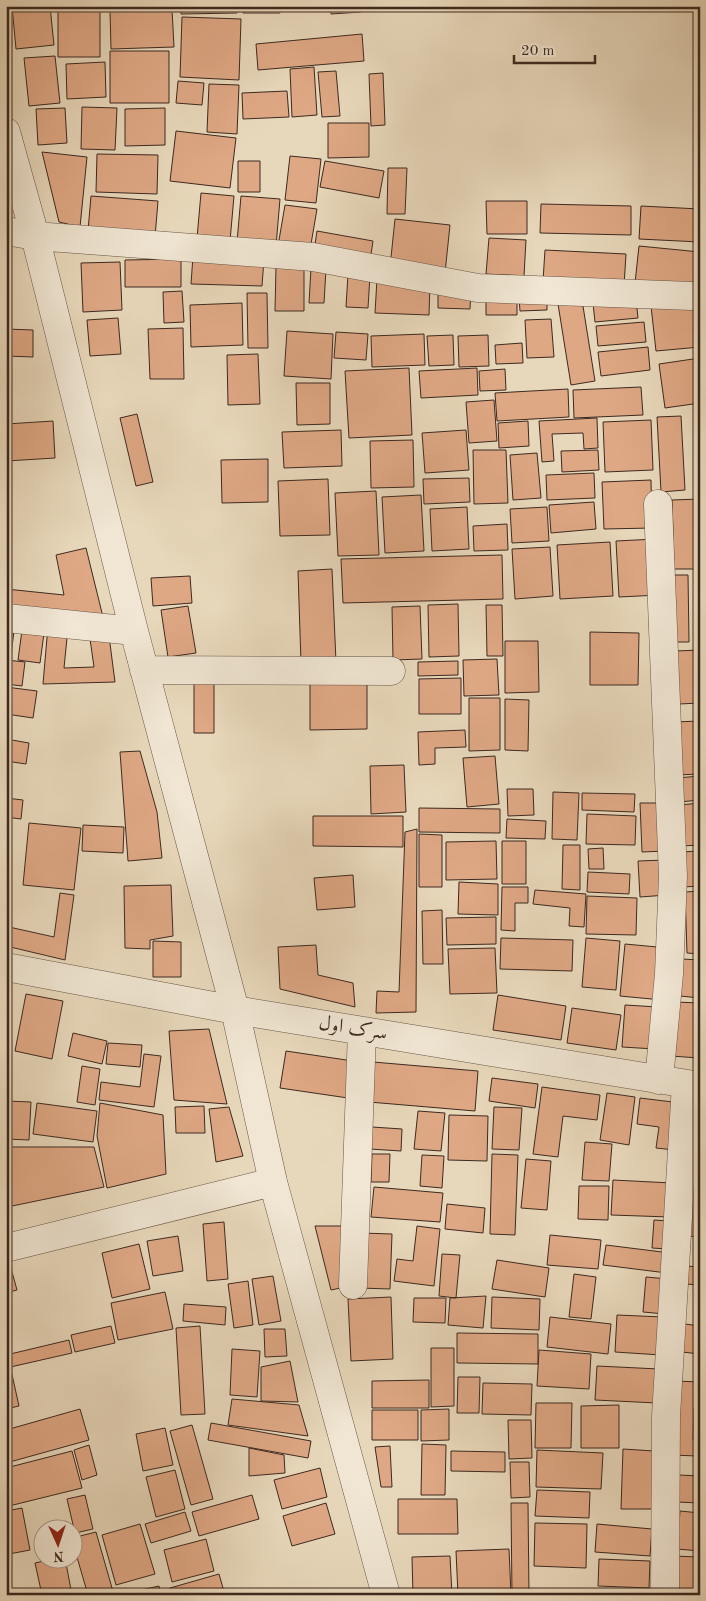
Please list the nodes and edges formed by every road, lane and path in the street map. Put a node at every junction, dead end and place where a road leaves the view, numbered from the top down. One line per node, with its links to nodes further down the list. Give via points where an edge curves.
1 (6, 132): 3 (street)
2 (6, 231): 3 (street)
3 (35, 236): 4 (street, via 312,257 478,288); 7 (street)
4 (692, 296)
5 (658, 504): 13 (street, via 673,876 669,974)
6 (6, 618): 7 (street)
7 (134, 631): 8 (street)
8 (144, 670): 9 (street); 11 (street)
9 (391, 671)
10 (6, 967): 11 (street, سرک اول)
11 (235, 1010): 12 (street, سرک اول); 15 (street)
12 (362, 1030): 13 (street, سرک اول); 17 (street)
13 (659, 1080): 14 (street, سرک اول)
14 (693, 1085): 19 (street, via 666,1416)
15 (273, 1182): 16 (street); 18 (street)
16 (6, 1248)
17 (353, 1285)
18 (386, 1595)
19 (664, 1595)

